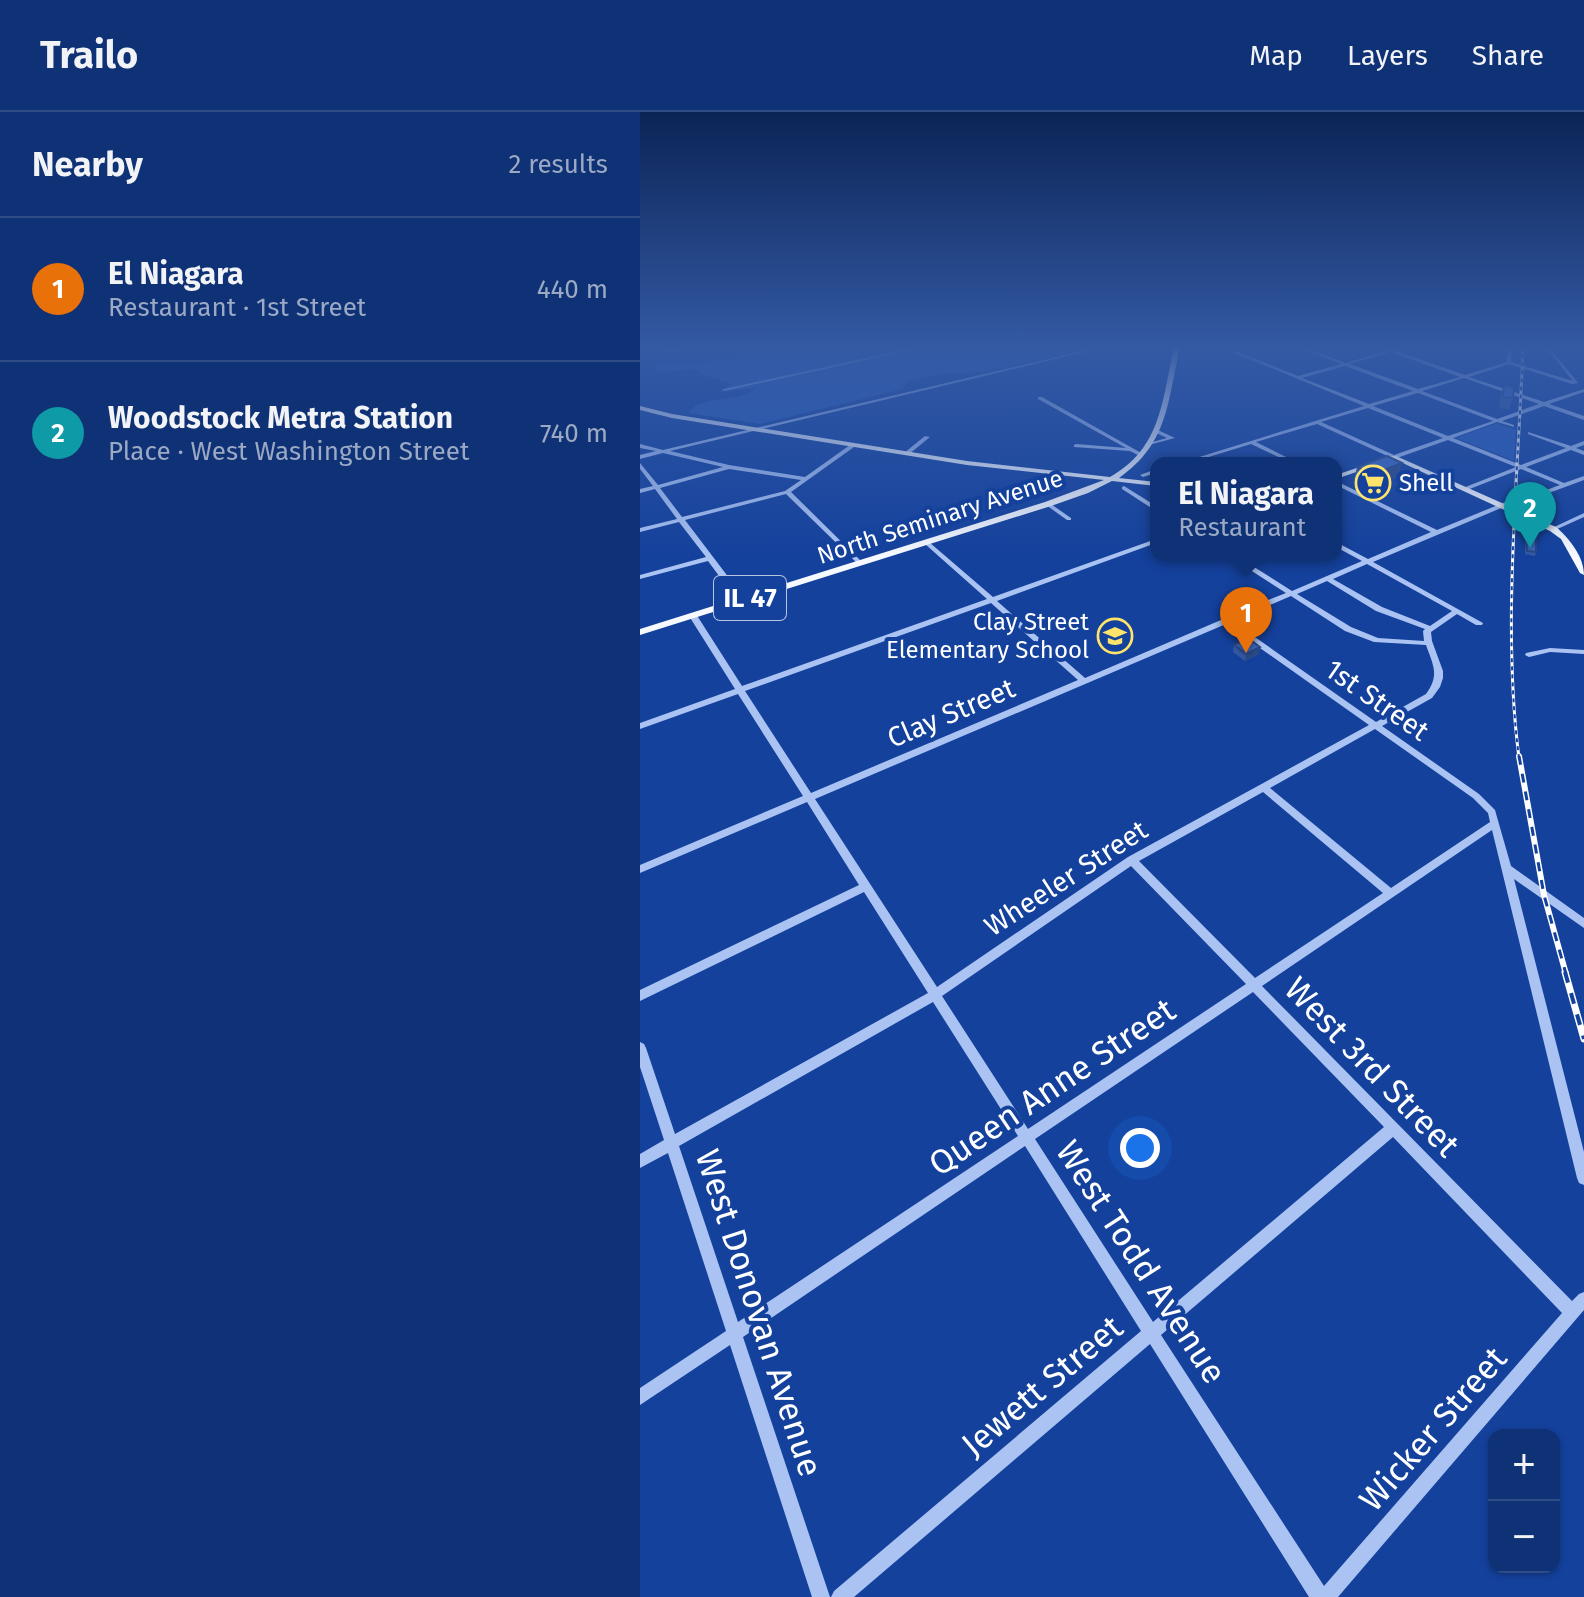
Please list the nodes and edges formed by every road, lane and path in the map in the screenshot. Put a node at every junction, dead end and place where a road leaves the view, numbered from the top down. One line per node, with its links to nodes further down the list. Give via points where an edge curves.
1 (680, 417): 12 (main road)
2 (801, 417): 12 (street)
3 (1073, 417): 24 (street)
4 (1161, 417): 13 (main road, IL 47)
5 (1337, 417): 10 (street)
6 (1396, 417): 16 (street)
7 (1489, 417): 9 (street)
8 (1503, 417): 9 (street)
9 (1496, 420): 11 (street); 16 (street)
10 (1319, 423): 17 (street); 32 (street)
11 (1512, 426)
12 (751, 429): 21 (main road); 25 (street)
13 (1156, 431): 19 (main road, IL 47); 19 (street, via 1172,438)
14 (1530, 433): 23 (street)
15 (927, 437): 27 (street)
16 (1447, 438): 32 (street); 35 (street)
17 (1253, 443): 30 (street); 31 (street)
18 (1584, 443): 23 (street)
19 (1147, 445): 28 (main road, IL 47)
20 (640, 446): 25 (street)
21 (852, 446): 27 (main road); 41 (street)
22 (1076, 446): 24 (street)
23 (1571, 448): 26 (street); 35 (street)
24 (1130, 450): 28 (street)
25 (659, 452): 29 (street); 34 (street)
26 (1584, 453)
27 (906, 454): 38 (main road)
28 (1140, 454): 36 (main road, IL 47)
29 (640, 457)
30 (1204, 457)
31 (1282, 457)
32 (1394, 457): 39 (main road); 50 (main road)
33 (640, 465): 47 (street)
34 (729, 467): 41 (street); 47 (street)
35 (1521, 467): 46 (street); 50 (street)
36 (1125, 472): 42 (main road); 43 (main road, IL 47)
37 (1150, 475): 42 (street)
38 (1081, 477): 43 (main road); 48 (main road, via 1097,483)
39 (1342, 478)
40 (1584, 478): 46 (street, Clay Street)
41 (807, 479): 52 (street)
42 (1144, 479): 43 (main road); 44 (main road)
43 (1114, 480): 48 (main road, North Seminary Avenue / IL 47)
44 (1150, 482)
45 (1342, 483): 63 (street)
46 (1562, 484): 53 (street, Clay Street)
47 (656, 487): 51 (street); 60 (street)
48 (1097, 488): 54 (main road, North Seminary Avenue / IL 47)
49 (1124, 488): 55 (street)
50 (1465, 489): 56 (main road)
51 (640, 491)
52 (787, 492): 60 (street); 70 (street)
53 (1526, 500): 56 (street, Clay Street); 57 (street)
54 (1048, 504): 59 (street); 64 (main road, North Seminary Avenue / IL 47)
55 (1150, 505)
56 (1502, 506): 61 (main road); 63 (street, Clay Street)
57 (1527, 513)
58 (1584, 515): 61 (street)
59 (1069, 519)
60 (681, 520): 62 (street); 67 (street)
61 (1553, 529): 71 (main road)
62 (640, 530)
63 (1436, 532): 69 (street, Clay Street)
64 (927, 543): 70 (main road, North Seminary Avenue / IL 47); 75 (street)
65 (1150, 543): 75 (street)
66 (1342, 547): 69 (street)
67 (710, 558): 72 (street); 76 (street)
68 (1240, 561): 74 (street)
69 (1368, 561): 73 (street, Clay Street); 77 (street)
70 (861, 564): 76 (main road, North Seminary Avenue / IL 47)
71 (1584, 573)
72 (640, 577)
73 (1327, 578): 74 (street, Clay Street); 81 (street, via 1379,609)
74 (1291, 593): 79 (street, Clay Street); 83 (street, via 1360,634)
75 (992, 600): 86 (street); 87 (street)
76 (742, 601): 78 (main road, North Seminary Avenue / IL 47)
77 (1457, 611): 80 (street); 81 (street)
78 (693, 616): 82 (main road, North Seminary Avenue / IL 47); 87 (street, West Todd Avenue)
79 (1225, 620): 86 (street, Clay Street); 89 (street, 1st Street)
80 (1479, 623)
81 (1429, 628): 83 (street, Wheeler Street)
82 (640, 632)
83 (1428, 643): 89 (street, Wheeler Street, via 1441,671 1437,687)
84 (1584, 652): 85 (street)
85 (1529, 655)
86 (1084, 681): 91 (street, Clay Street)
87 (739, 690): 88 (street); 91 (street, West Todd Avenue)
88 (640, 726)
89 (1377, 726): 90 (street, Wheeler Street); 92 (street, 1st Street, via 1485,803)
90 (1264, 788): 93 (street, Wheeler Street); 97 (street)
91 (808, 797): 94 (street, Clay Street); 96 (street, West Todd Avenue)
92 (1495, 823): 95 (street); 97 (street, Queen Anne Street)
93 (1132, 860): 99 (street, West 3rd Street); 100 (street, Wheeler Street)
94 (640, 869)
95 (1508, 869): 98 (street); 107 (street)
96 (865, 887): 100 (street, West Todd Avenue); 101 (street)
97 (1390, 893): 99 (street, Queen Anne Street)
98 (1584, 924)
99 (1254, 985): 103 (street, West 3rd Street); 104 (street, Queen Anne Street)
100 (935, 995): 104 (street, West Todd Avenue); 105 (street, Wheeler Street)
101 (640, 996)
102 (640, 1048): 105 (street, West Donovan Avenue)
103 (1393, 1128): 108 (street, West 3rd Street); 109 (street, Jewett Street)
104 (1026, 1138): 109 (street, West Todd Avenue); 110 (street, Queen Anne Street)
105 (671, 1144): 106 (street, Wheeler Street); 110 (street, West Donovan Avenue)
106 (640, 1161)
107 (1584, 1178)
108 (1578, 1306): 115 (street, Wicker Street)
109 (1151, 1333): 113 (street, Jewett Street); 114 (street, West Todd Avenue)
110 (734, 1334): 111 (street, Queen Anne Street); 112 (street, West Donovan Avenue)
111 (640, 1397)
112 (821, 1597)
113 (840, 1597)
114 (1320, 1597)
115 (1326, 1597)

